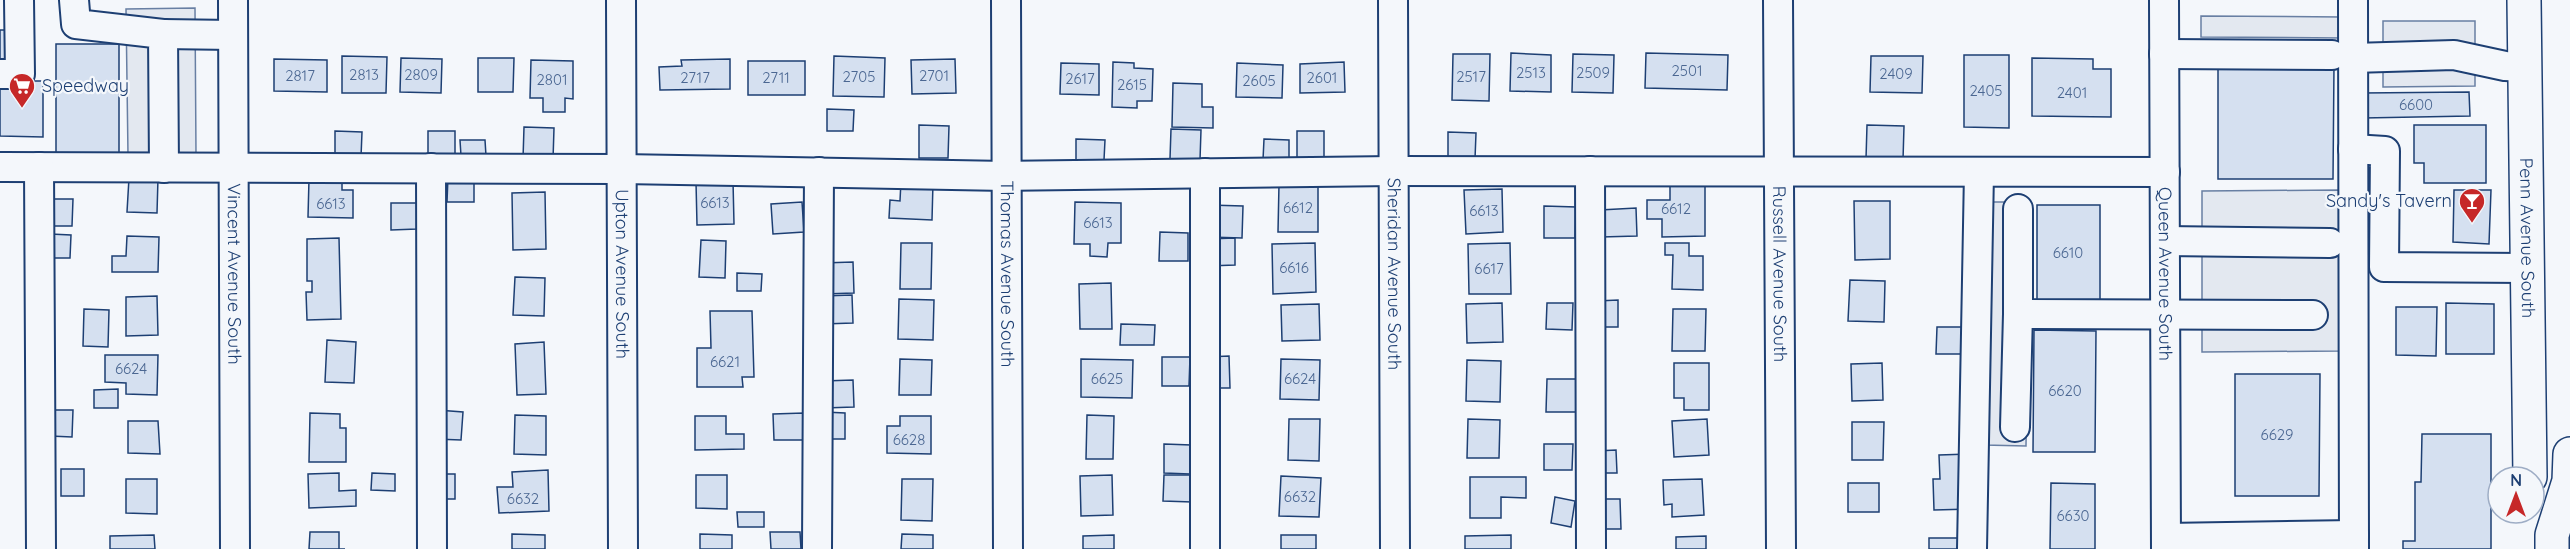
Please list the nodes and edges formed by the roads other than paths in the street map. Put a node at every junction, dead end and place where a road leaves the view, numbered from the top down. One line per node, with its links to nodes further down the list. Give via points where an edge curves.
1 (74, 0): 11 (street, via 76,24)
2 (233, 0): 12 (street, Vincent Avenue South)
3 (621, 0): 23 (street, Upton Avenue South)
4 (1006, 0): 31 (street, Thomas Avenue South)
5 (1393, 0): 24 (street, Sheridan Avenue South)
6 (1779, 0): 27 (street, Russell Avenue South)
7 (2164, 0): 13 (street, Queen Avenue South)
8 (2354, 0): 14 (street)
9 (2524, 0): 15 (main road, Penn Avenue South)
10 (13, 18): 16 (street, via 20,74)
11 (163, 34): 12 (street); 20 (street)
12 (233, 35): 21 (street, Vincent Avenue South)
13 (2164, 54): 14 (street); 29 (street, Queen Avenue South)
14 (2343, 56): 15 (street, via 2454,55); 17 (street)
15 (2525, 67): 37 (main road, Penn Avenue South)
16 (0, 74)
17 (2353, 149): 35 (street); 36 (street, via 2385,151)
18 (0, 167): 19 (street)
19 (39, 167): 20 (street); 48 (street)
20 (164, 168): 21 (street)
21 (233, 168): 22 (street); 49 (street, Vincent Avenue South)
22 (431, 168): 23 (street); 50 (street)
23 (621, 169): 26 (street); 51 (street, Upton Avenue South)
24 (1394, 171): 25 (street); 30 (street); 55 (street, Sheridan Avenue South)
25 (1590, 171): 27 (street); 56 (street)
26 (819, 172): 31 (street); 52 (street)
27 (1779, 172): 28 (street); 57 (street, Russell Avenue South)
28 (1979, 172): 29 (street); 58 (street)
29 (2165, 172): 33 (street, Queen Avenue South)
30 (1204, 173): 31 (street); 54 (street)
31 (1006, 176): 53 (street, Thomas Avenue South)
32 (2018, 209): 38 (street)
33 (2165, 241): 34 (street); 39 (street, Queen Avenue South)
34 (2330, 243)
35 (2353, 267): 36 (street); 46 (street)
36 (2384, 267): 37 (street)
37 (2526, 268): 43 (main road, Penn Avenue South)
38 (2018, 314): 39 (street); 41 (street)
39 (2165, 314): 40 (street); 47 (street, Queen Avenue South)
40 (2313, 315)
41 (2015, 427)
42 (2570, 454): 45 (main road)
43 (2530, 465)
44 (2546, 514): 45 (main road)
45 (2558, 540)
46 (2354, 542): 47 (street)
47 (2166, 544)
48 (41, 549)
49 (235, 549)
50 (432, 549)
51 (623, 549)
52 (817, 549)
53 (1008, 549)
54 (1205, 549)
55 (1395, 549)
56 (1591, 549)
57 (1781, 549)
58 (1972, 549)

